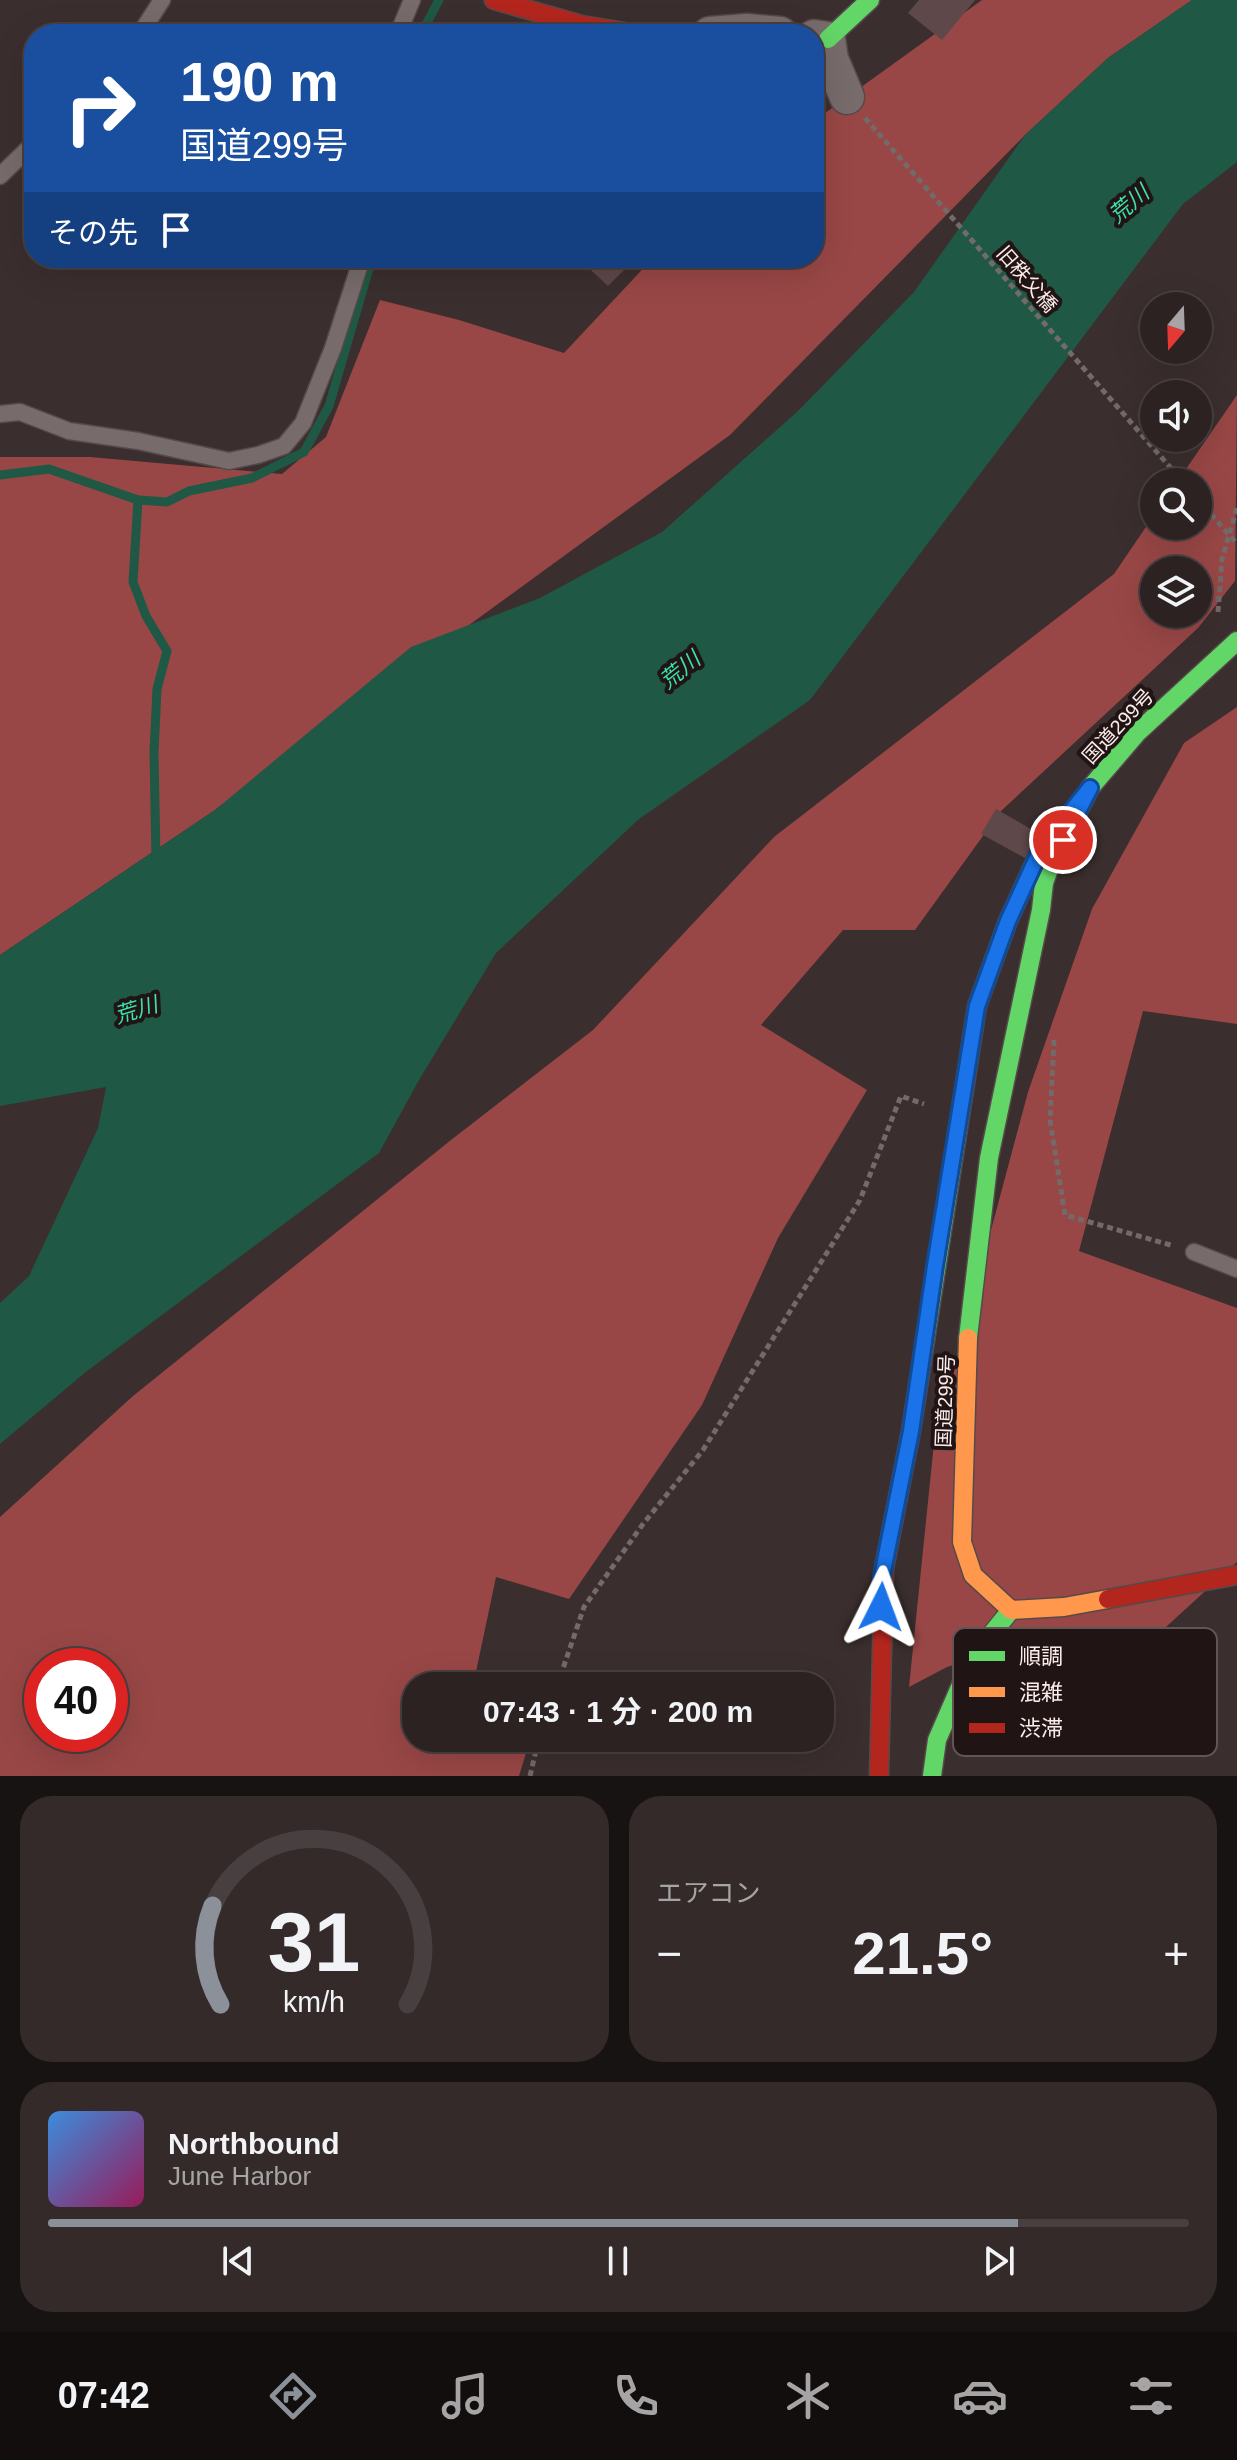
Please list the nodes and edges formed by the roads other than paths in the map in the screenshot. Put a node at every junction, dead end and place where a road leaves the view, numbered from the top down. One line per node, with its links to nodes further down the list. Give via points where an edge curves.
1 (162, 0): 5 (lane)
2 (412, 0): 6 (lane)
3 (494, 0): 7 (main road)
4 (870, 0): 8 (main road)
5 (146, 24)
6 (402, 24)
7 (582, 24)
8 (824, 36)
9 (824, 44): 10 (street)
10 (847, 97)
11 (24, 153): 12 (lane)
12 (0, 176)
13 (359, 268): 14 (lane, via 303,423 284,446 229,461 69,431 20,412)
14 (0, 414)
15 (1237, 641): 16 (main road, 国道299号, via 1138,732)
16 (1090, 788): 20 (main road, 国道299号, via 1044,883 989,1158 969,1322 962,1542 973,1575); 23 (main road, via 1041,849 977,1006 911,1431 882,1576)
17 (1194, 1252): 18 (lane)
18 (1237, 1269)
19 (1237, 1575): 20 (main road, via 1064,1607)
20 (1011, 1610): 21 (main road)
21 (996, 1628)
22 (953, 1703): 24 (main road, via 937,1740)
23 (879, 1776)
24 (932, 1776)

